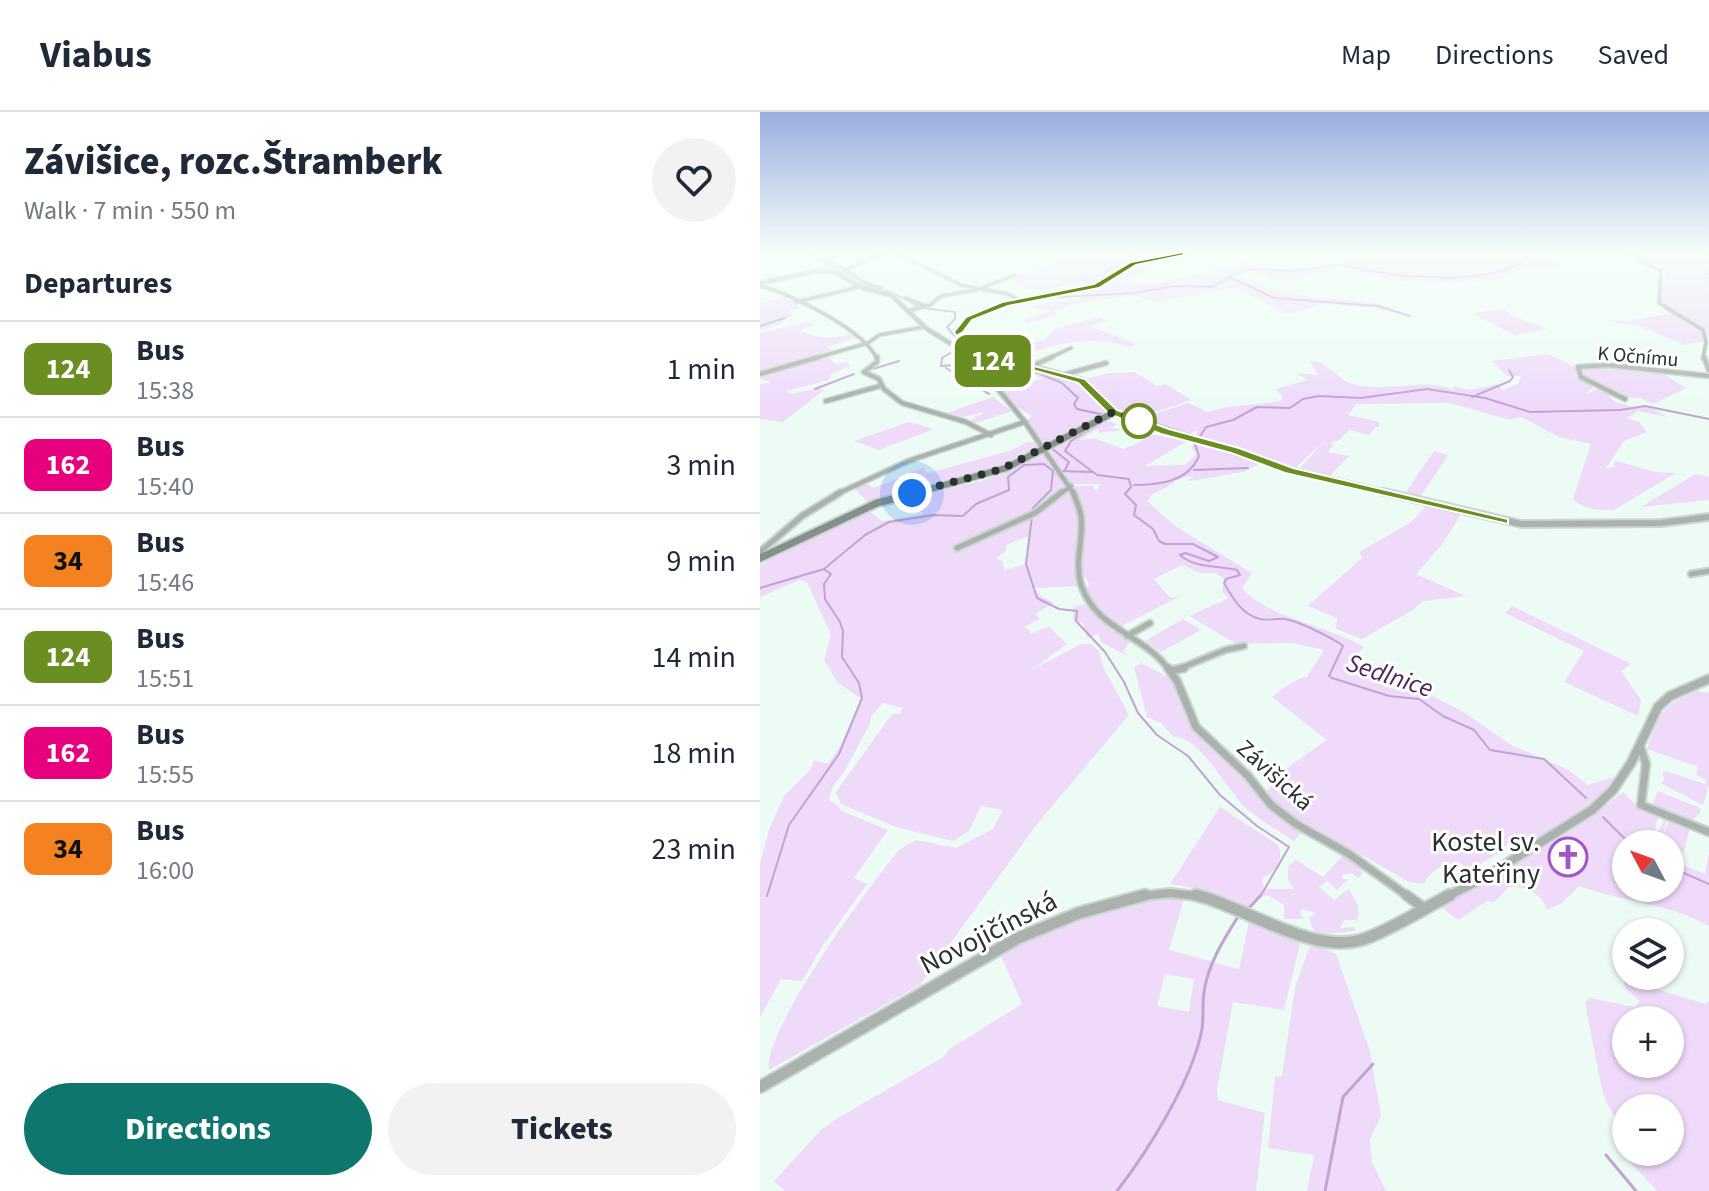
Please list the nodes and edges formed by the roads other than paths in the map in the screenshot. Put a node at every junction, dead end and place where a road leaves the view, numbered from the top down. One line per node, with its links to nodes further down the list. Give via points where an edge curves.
1 (799, 303): 10 (street)
2 (899, 303): 8 (street)
3 (916, 303): 7 (street)
4 (929, 303): 7 (street)
5 (1010, 303): 11 (main road, via 965,321 958,331)
6 (1661, 303): 16 (street, K Očnímu, via 1703,330 1703,360)
7 (923, 307): 8 (street)
8 (907, 311): 9 (street)
9 (924, 327): 10 (street, via 879,335); 11 (street)
10 (868, 343): 17 (street); 19 (street, via 877,362 864,372 879,379)
11 (962, 348): 15 (main road, via 986,359)
12 (1071, 348): 15 (street)
13 (1106, 363): 18 (street)
14 (998, 366): 23 (street, via 993,383)
15 (1030, 367): 18 (main road)
16 (1709, 373): 20 (street, K Očnímu, via 1578,367 1581,377)
17 (760, 374)
18 (1059, 376): 22 (main road, via 1086,383)
19 (880, 386): 21 (street); 24 (street, via 909,405)
20 (1625, 399)
21 (826, 401)
22 (1110, 414): 25 (main road); 27 (street, via 1289,470 1521,524 1661,523)
23 (1025, 422): 24 (street); 25 (street)
24 (991, 435): 29 (street, via 934,452 840,493 798,517)
25 (1045, 449): 26 (street); 30 (main road, via 976,478 868,507)
26 (1071, 486): 28 (street, via 1035,513); 34 (street, Závišická, via 1081,516 1077,566 1082,587 1110,626)
27 (1709, 517)
28 (957, 548)
29 (760, 552)
30 (760, 558)
31 (1709, 571): 32 (street)
32 (1691, 574)
33 (1150, 623): 34 (street)
34 (1127, 636): 36 (street, Závišická)
35 (1244, 646): 36 (street)
36 (1170, 671): 40 (street, Závišická, via 1196,727 1271,805)
37 (1706, 683): 38 (street, Novojičínská, via 1661,704)
38 (1640, 746): 39 (street, via 1647,769 1641,805); 40 (street, Novojičínská, via 1613,790 1592,810)
39 (1709, 832)
40 (1429, 906): 41 (street, Novojičínská, via 1366,939 1340,943 1186,893 1089,910 1018,938)
41 (760, 1087)

